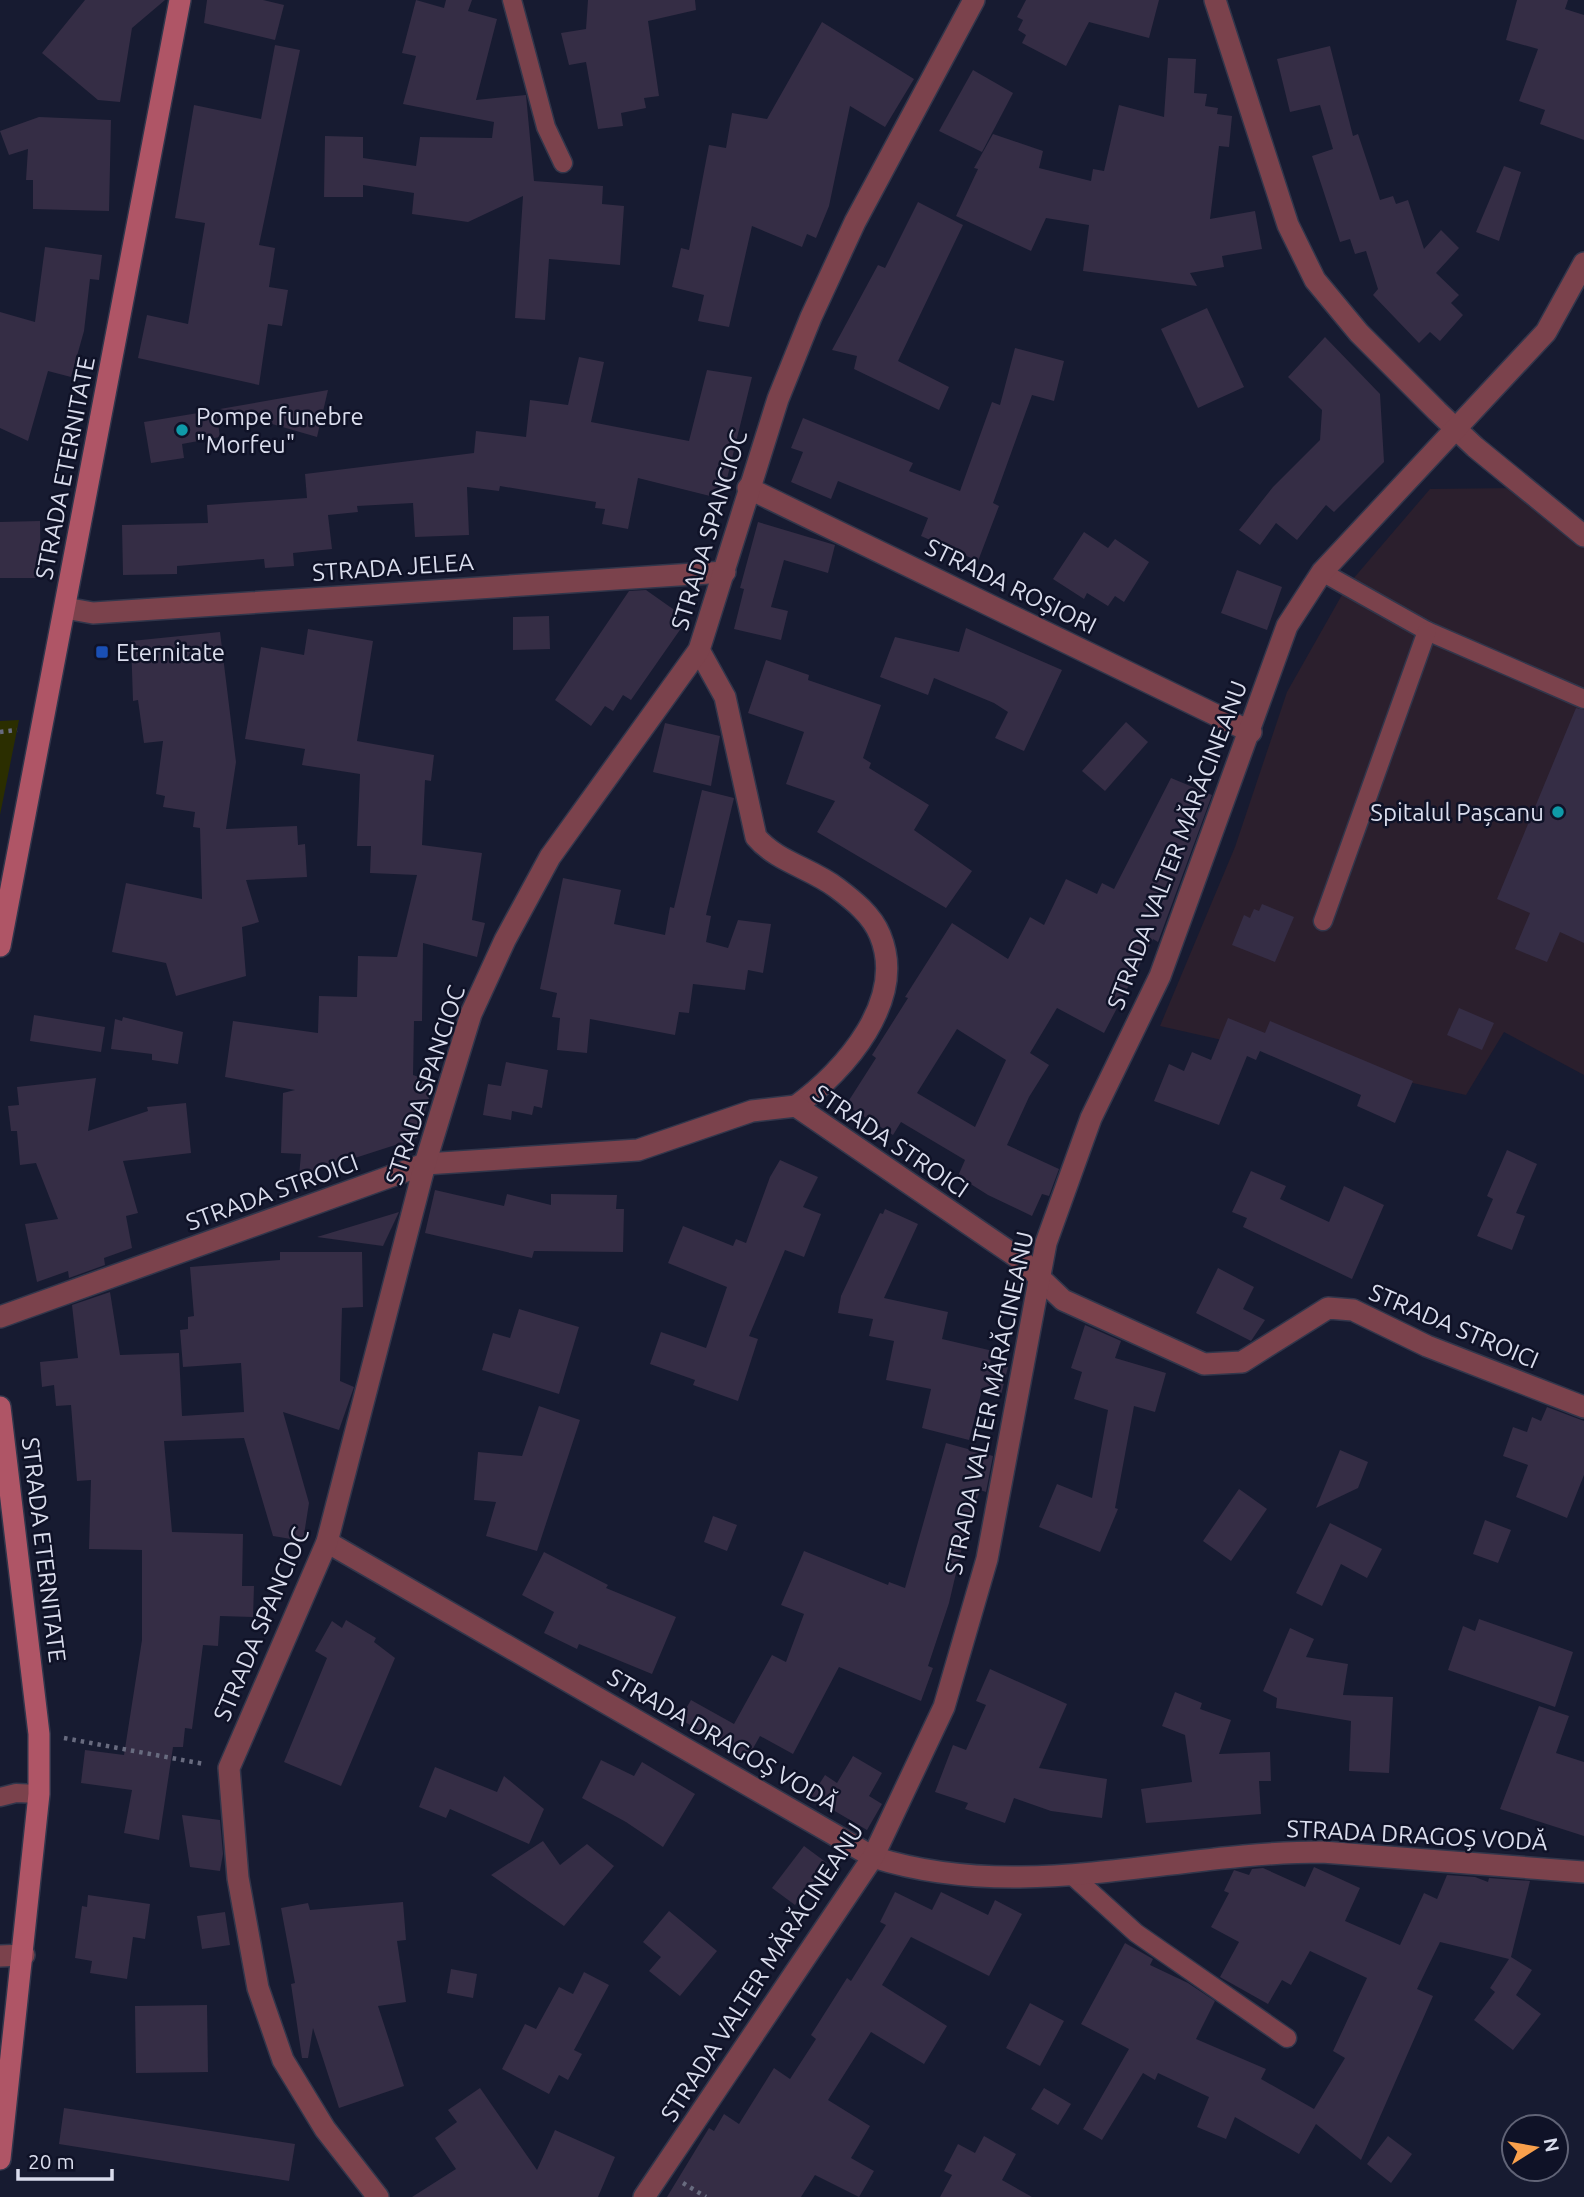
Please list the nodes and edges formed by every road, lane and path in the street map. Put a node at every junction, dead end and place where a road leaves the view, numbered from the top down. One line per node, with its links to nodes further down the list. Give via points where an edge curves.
1 (180, 0): 12 (street, STRADA ETERNITATE)
2 (512, 0): 5 (lane, via 546,127)
3 (974, 0): 8 (street, STRADA SPANCIOC, via 855,222 778,399)
4 (1215, 0): 7 (street, via 1288,225 1315,280 1359,333)
5 (562, 163)
6 (1584, 263): 7 (street, STRADA VALTER MĂRĂCINEANU, via 1546,332)
7 (1457, 429): 9 (street); 11 (street, STRADA VALTER MĂRĂCINEANU)
8 (748, 488): 10 (street, STRADA SPANCIOC); 16 (street, STRADA ROȘIORI)
9 (1584, 536)
10 (725, 572): 12 (street, STRADA JELEA, via 93,613); 14 (street, STRADA SPANCIOC)
11 (1322, 572): 13 (lane); 16 (street, STRADA VALTER MĂRĂCINEANU, via 1287,626)
12 (65, 608): 18 (street, STRADA ETERNITATE)
13 (1427, 631): 15 (lane); 17 (lane)
14 (699, 650): 19 (street, via 725,697 756,837 766,849 834,885 864,910 880,933 885,951 887,979 874,1020 841,1067); 20 (street, STRADA SPANCIOC, via 575,819 505,940 471,1014)
15 (1584, 699)
16 (1251, 732): 21 (street, STRADA VALTER MĂRĂCINEANU, via 1160,976 1091,1118 1046,1243)
17 (1323, 921)
18 (0, 946)
19 (796, 1106): 20 (street, STRADA STROICI, via 752,1111 638,1150); 21 (street, STRADA STROICI, via 1020,1259)
20 (425, 1164): 22 (street, STRADA STROICI); 25 (street, STRADA SPANCIOC)
21 (1041, 1282): 24 (street, STRADA STROICI, via 1063,1300 1204,1364 1242,1362 1328,1308 1353,1310 1427,1346); 30 (street, STRADA VALTER MĂRĂCINEANU, via 987,1559 944,1707)
22 (0, 1317)
23 (0, 1407): 26 (street, STRADA ETERNITATE)
24 (1584, 1407)
25 (327, 1542): 27 (street, STRADA SPANCIOC); 30 (street, STRADA DRAGOȘ VODĂ)
26 (39, 1734): 27 (path); 28 (street, STRADA ETERNITATE)
27 (229, 1768): 37 (street, STRADA SPANCIOC, via 238,1878 258,1988 283,2060 325,2129)
28 (39, 1794): 29 (lane); 33 (street, STRADA ETERNITATE)
29 (0, 1797)
30 (873, 1857): 32 (street, STRADA DRAGOȘ VODĂ, via 941,1874); 38 (street, STRADA VALTER MĂRĂCINEANU)
31 (1584, 1872): 32 (street, STRADA DRAGOȘ VODĂ, via 1284,1852)
32 (1074, 1877): 35 (lane, via 1136,1933)
33 (24, 1955): 34 (street); 36 (street, STRADA ETERNITATE)
34 (0, 1956)
35 (1287, 2038)
36 (0, 2159)
37 (378, 2197)
38 (644, 2197)

